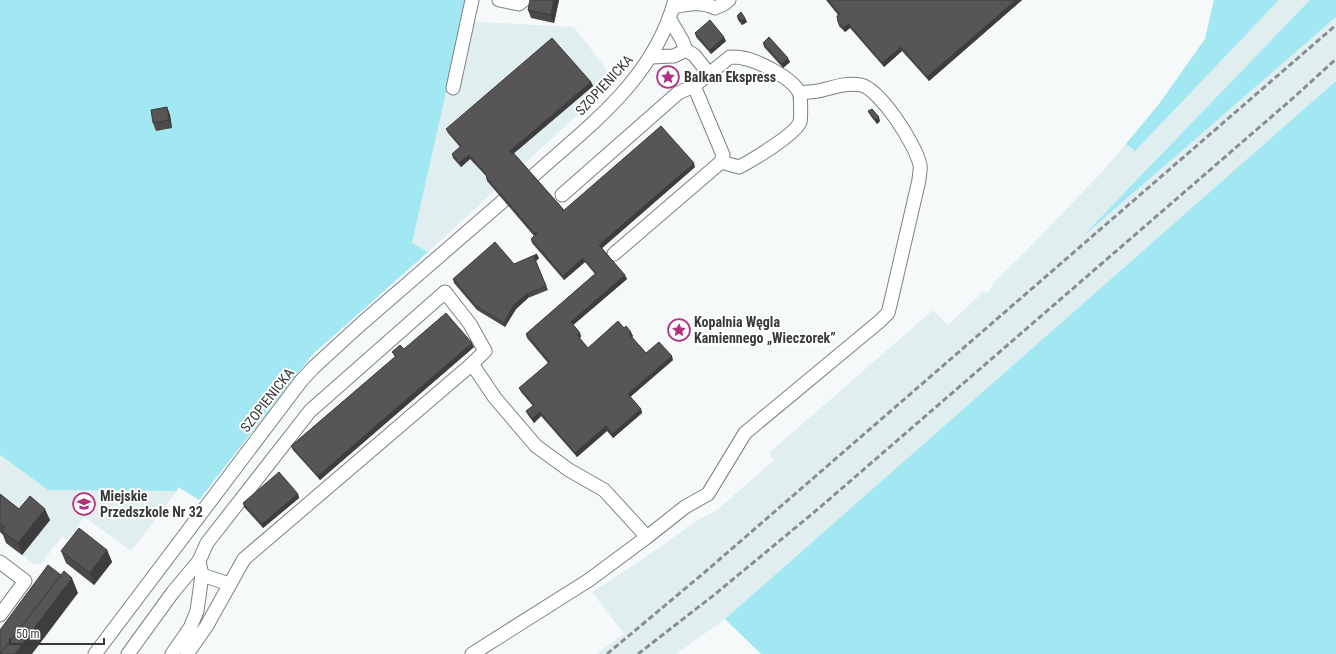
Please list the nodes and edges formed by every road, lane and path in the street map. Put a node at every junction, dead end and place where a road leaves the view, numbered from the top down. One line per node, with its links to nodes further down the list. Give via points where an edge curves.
1 (472, 0): 11 (street)
2 (499, 0): 3 (street, via 519,4)
3 (524, 0)
4 (729, 0): 6 (street)
5 (672, 8): 6 (street, via 700,3); 7 (street); 8 (street, SZOPIENICKA)
6 (715, 8)
7 (686, 50): 8 (street, via 674,56); 9 (street, via 694,55)
8 (650, 58): 14 (street, SZOPIENICKA, via 615,101)
9 (709, 74): 10 (street); 12 (street, via 730,57 743,58 760,64 791,82)
10 (694, 86): 13 (street, via 723,155); 15 (street, via 678,93)
11 (453, 88)
12 (800, 93): 13 (street, via 800,123 792,132 754,160 739,167); 19 (street, via 849,84 862,85 873,92 898,122 921,165 888,313 745,433 708,494 685,507)
13 (721, 162): 17 (street)
14 (533, 176)
15 (562, 195)
16 (503, 201): 25 (street, SZOPIENICKA, via 314,367)
17 (614, 254)
18 (472, 364): 19 (street, via 495,398 536,446 569,470 604,490); 20 (street, via 485,350 470,324 445,292 310,411 207,543); 23 (street, via 244,559)
19 (647, 537): 29 (street, via 589,580)
20 (200, 560): 22 (street); 26 (street)
21 (0, 562): 24 (street, via 25,581)
22 (202, 574): 23 (street); 27 (street, via 197,611 190,628)
23 (229, 584): 28 (street, via 206,627)
24 (0, 615)
25 (95, 654)
26 (128, 654)
27 (172, 654)
28 (187, 654)
29 (472, 654)

